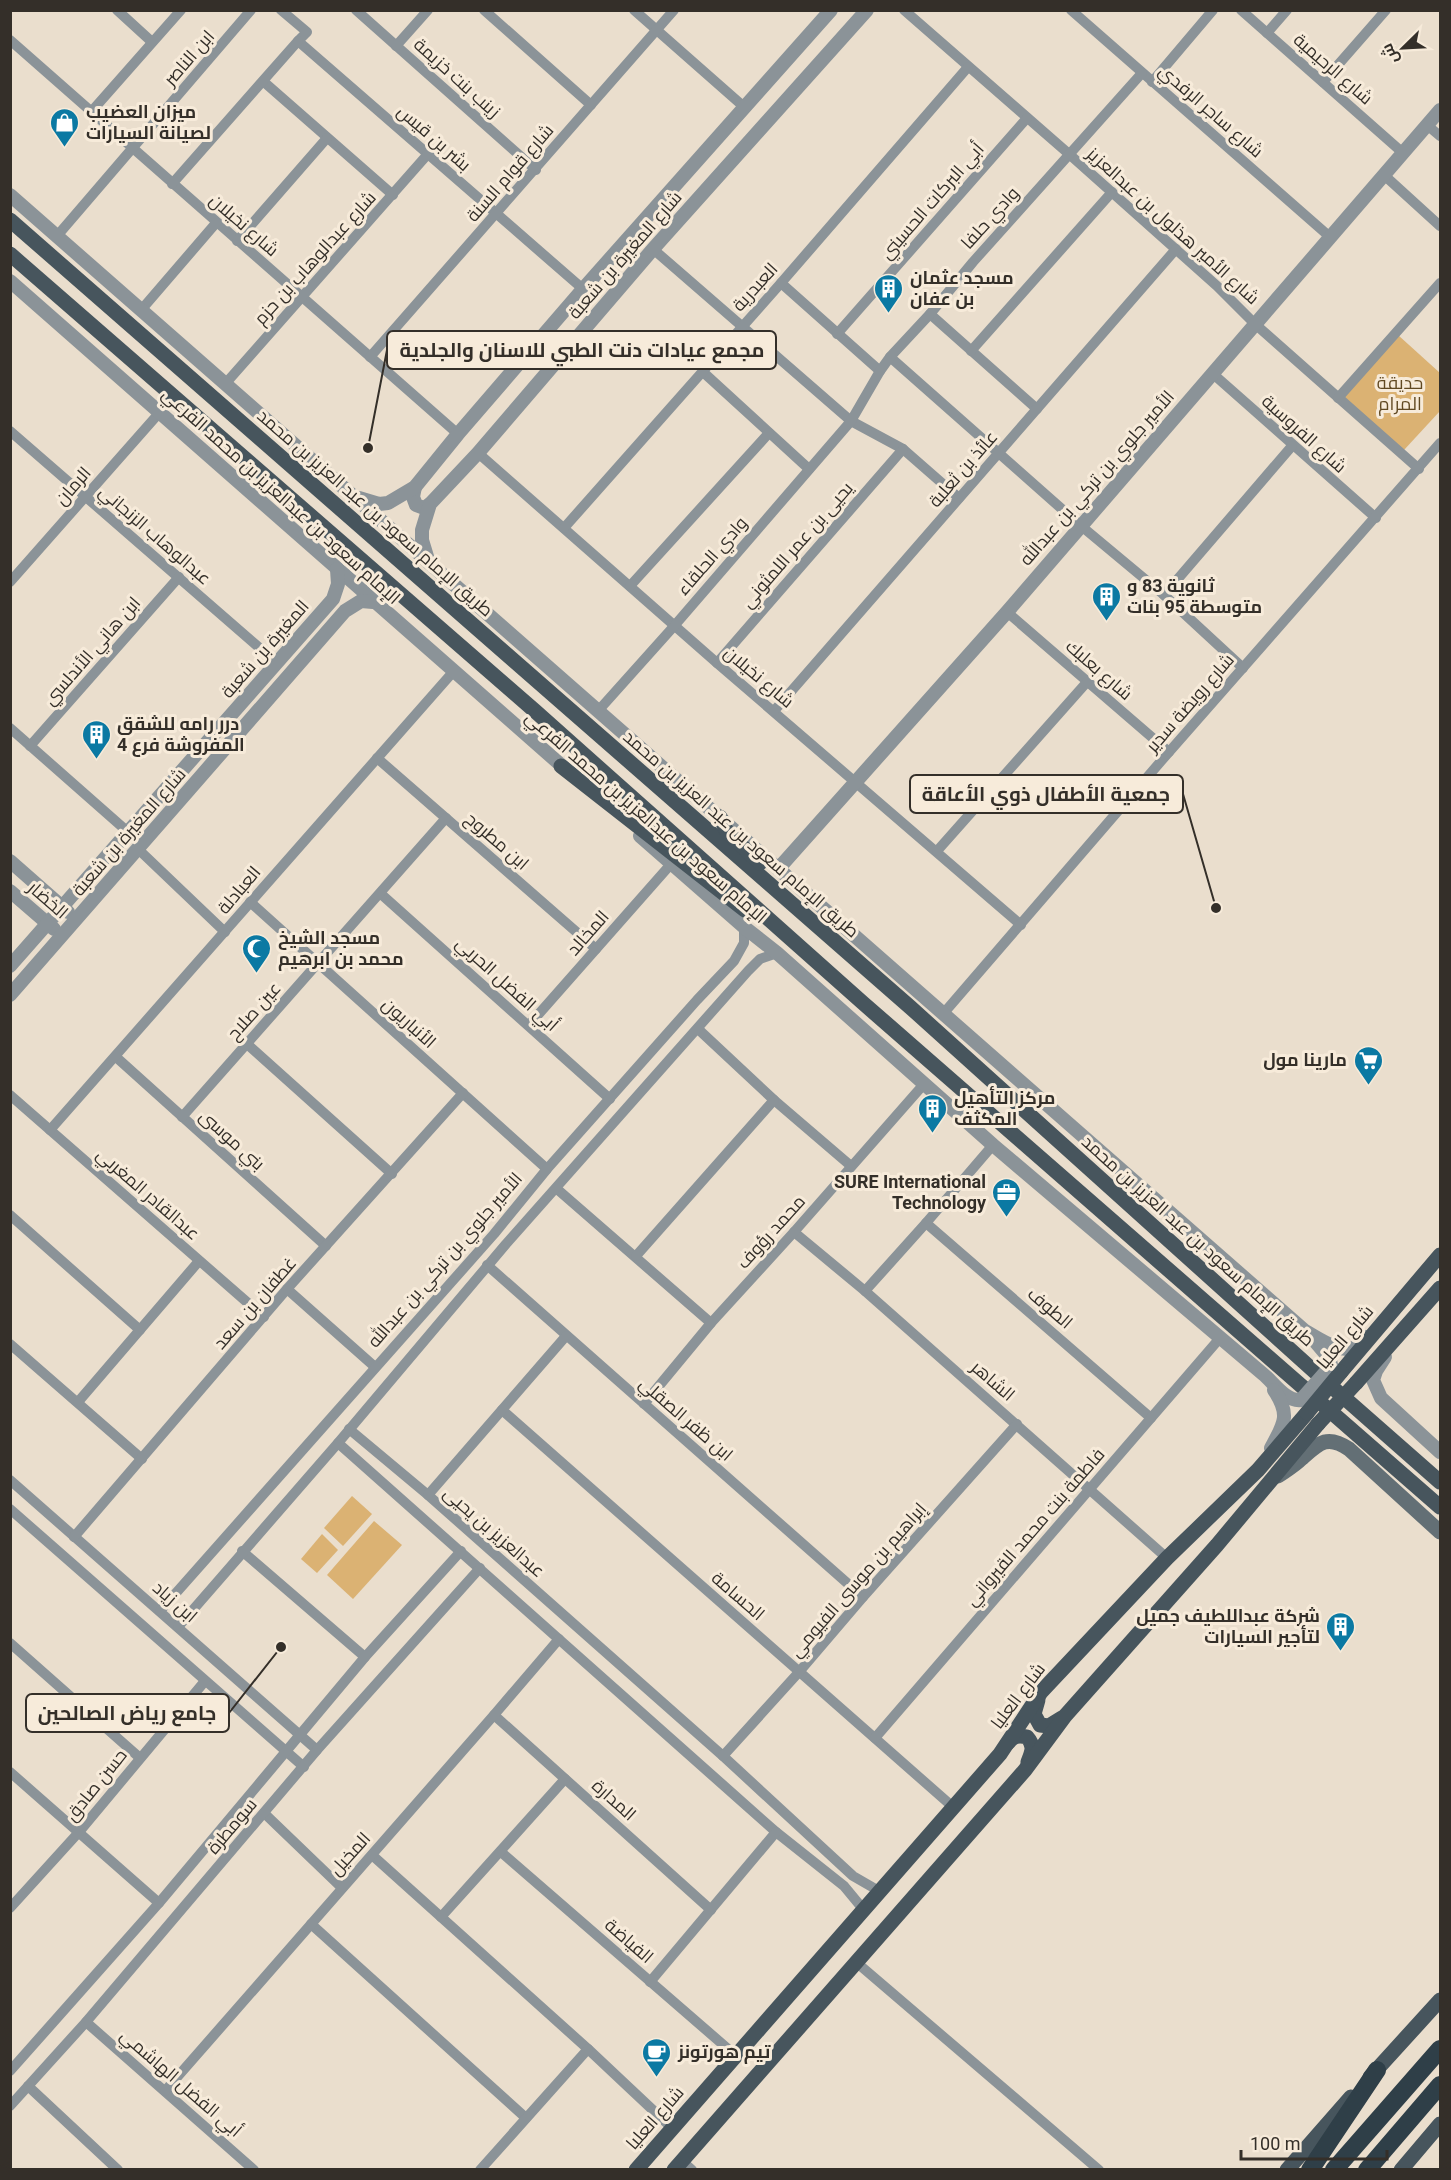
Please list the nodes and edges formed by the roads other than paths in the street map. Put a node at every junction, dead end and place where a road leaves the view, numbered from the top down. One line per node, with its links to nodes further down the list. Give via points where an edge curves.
1 (117, 10): 22 (street)
2 (181, 10): 22 (street)
3 (251, 10): 37 (street, ابن الناصر)
4 (282, 10): 21 (street, via 307,32)
5 (356, 10): 23 (street, زينب بنت خزيمة)
6 (428, 10): 23 (street)
7 (484, 10): 29 (street)
8 (634, 10): 18 (street)
9 (674, 10): 18 (street, شارع قوام السنة)
10 (831, 10): 30 (street, شارع المغيرة بن شعبة)
11 (867, 10): 54 (street, شارع المغيرة بن شعبة)
12 (904, 10): 24 (street, شارع الأمير هذلول بن عبدالعزيز)
13 (1071, 10): 25 (street, شارع ساجر الرفدي)
14 (1213, 10): 27 (street)
15 (1241, 10): 19 (street, شارع الرحيمية)
16 (1287, 10): 19 (street)
17 (1386, 10): 28 (street)
18 (657, 30): 29 (street, شارع قوام السنة); 30 (street)
19 (1267, 33): 28 (street, شارع الرحيمية)
20 (10, 40): 32 (street, شارع نخيلان)
21 (298, 41): 26 (street); 40 (street, بشر بن قيس)
22 (152, 42): 32 (street)
23 (396, 46): 41 (street, زينب بنت خزيمة)
24 (968, 67): 33 (street, شارع الأمير هذلول بن عبدالعزيز); 58 (street, العبدرية)
25 (1142, 73): 27 (street, شارع ساجر الرفدي); 39 (street, وادي حلفا)
26 (264, 82): 36 (street); 43 (street)
27 (1152, 82): 52 (street, شارع ساجر الرفدي)
28 (1323, 82): 38 (street, شارع الرحيمية)
29 (591, 105): 41 (street, شارع قوام السنة)
30 (743, 106): 60 (street, شارع المغيرة بن شعبة)
31 (1440, 110): 34 (street, الأمير جلوي بن تركي بن عبدالله)
32 (91, 112): 37 (street, شارع نخيلان)
33 (1027, 118): 39 (street, شارع الأمير هذلول بن عبدالعزيز); 66 (street, أبي البركات الحسيني)
34 (1427, 125): 35 (street); 38 (street, الأمير جلوي بن تركي بن عبدالله)
35 (1440, 136)
36 (327, 138): 46 (street); 53 (street)
37 (132, 148): 43 (street, شارع نخيلان); 51 (street, ابن الناصر)
38 (1402, 153): 42 (street, الأمير جلوي بن تركي بن عبدالله)
39 (1069, 154): 44 (street, شارع الأمير هذلول بن عبدالعزيز); 63 (street, وادي حلفا)
40 (427, 155): 46 (street, شارع عبدالوهاب بن حزم); 47 (street, بشر بن قيس)
41 (536, 170): 47 (street, شارع قوام السنة)
42 (1384, 175): 50 (street); 52 (street, الأمير جلوي بن تركي بن عبدالله)
43 (172, 184): 49 (street, شارع نخيلان)
44 (1112, 192): 55 (street, شارع الأمير هذلول بن عبدالعزيز); 67 (street)
45 (10, 195): 51 (street)
46 (393, 195): 61 (street, شارع عبدالوهاب بن حزم)
47 (496, 214): 60 (street, بشر بن قيس); 68 (street, شارع قوام السنة)
48 (10, 220): 137 (main road, طريق الإمام سعود بن عبد العزيز بن محمد)
49 (216, 223): 53 (street, شارع نخيلان); 62 (street)
50 (1440, 226)
51 (57, 236): 62 (street)
52 (1330, 237): 64 (street, الأمير جلوي بن تركي بن عبدالله)
53 (237, 241): 61 (street, شارع نخيلان)
54 (653, 249): 65 (street); 84 (street, شارع المغيرة بن شعبة)
55 (1176, 249): 64 (street, شارع الأمير هذلول بن عبدالعزيز); 75 (street, عائذ بن ثعلبة)
56 (10, 254): 146 (main road, طريق الإمام سعود بن عبد العزيز بن محمد)
57 (10, 281): 76 (street, الإمام سعود بن عبدالعزيز بن محمد الفرعي)
58 (781, 283): 65 (street, العبدرية); 66 (street)
59 (1440, 283): 74 (street)
60 (582, 289): 80 (street, شارع المغيرة بن شعبة)
61 (302, 297): 68 (street, شارع نخيلان); 73 (street, شارع عبدالوهاب بن حزم)
62 (142, 309): 73 (street)
63 (930, 314): 67 (street); 69 (street, وادي حلفا)
64 (1255, 324): 72 (street, الأمير جلوي بن تركي بن عبدالله); 74 (street, شارع الأمير هذلول بن عبدالعزيز)
65 (742, 326): 71 (street, العبدرية); 77 (street)
66 (837, 334): 70 (street)
67 (971, 351): 75 (street)
68 (370, 357): 80 (street, شارع نخيلان)
69 (890, 357): 70 (street, وادي حلفا); 85 (street)
70 (880, 371): 77 (street, وادي حلفا)
71 (703, 372): 79 (street); 95 (street, العبدرية)
72 (1212, 373): 82 (street, شارع الفروسية); 94 (street, الأمير جلوي بن تركي بن عبدالله)
73 (226, 383): 90 (street)
74 (1338, 398): 87 (street, شارع الأمير هذلول بن عبدالعزيز)
75 (1037, 409): 85 (street, عائذ بن ثعلبة)
76 (160, 412): 89 (street, الرمان); 97 (street, الإمام سعود بن عبدالعزيز بن محمد الفرعي)
77 (851, 421): 83 (street); 86 (street, وادي الحلقاء)
78 (10, 431): 89 (street, عبدالوهاب الزنجاني)
79 (769, 433): 86 (street); 100 (street)
80 (458, 434): 88 (street, شارع المغيرة بن شعبة)
81 (1440, 443): 87 (street, شارع رويضة سدير)
82 (1292, 446): 93 (street, شارع الفروسية); 101 (street)
83 (903, 449): 91 (street); 108 (street, يحيى بن عمر اللمثوني)
84 (478, 453): 92 (street, شارع المغيرة بن شعبة); 95 (street, شارع نخيلان)
85 (999, 454): 91 (street, عائذ بن ثعلبة); 94 (street)
86 (808, 469): 106 (street, وادي الحلقاء)
87 (1419, 469): 93 (street, شارع رويضة سدير)
88 (415, 487): 90 (street, شارع المغيرة بن شعبة, via 388,503); 92 (street, via 416,506)
89 (86, 496): 98 (street, عبدالوهاب الزنجاني); 99 (street, الرمان)
90 (354, 497): 96 (street)
91 (959, 498): 113 (street, عائذ بن ثعلبة)
92 (430, 504): 96 (street, شارع المغيرة بن شعبة, via 422,540)
93 (1376, 518): 109 (street, شارع رويضة سدير)
94 (1080, 525): 101 (street); 105 (street, الأمير جلوي بن تركي بن عبدالله)
95 (564, 528): 100 (street, شارع نخيلان)
96 (430, 564): 112 (street)
97 (336, 569): 102 (street, via 338,584); 103 (street, الإمام سعود بن عبدالعزيز بن محمد الفرعي)
98 (179, 577): 107 (street, عبدالوهاب الزنجاني); 115 (street, ابن هاني الأندلسي)
99 (10, 582)
100 (630, 586): 106 (street, شارع نخيلان)
101 (1164, 595): 109 (street)
102 (333, 599): 104 (street, via 341,600); 107 (street, المغيرة بن شعبة)
103 (373, 602): 104 (street, via 361,601); 110 (street, الإمام سعود بن عبدالعزيز بن محمد الفرعي)
104 (345, 611): 123 (street, شارع المغيرة بن شعبة)
105 (1007, 612): 111 (street, شارع بعلبك); 119 (street, الأمير جلوي بن تركي بن عبدالله)
106 (675, 626): 108 (street, شارع نخيلان); 112 (street, وادي الحلقاء)
107 (278, 663): 122 (street, المغيرة بن شعبة)
108 (717, 663): 113 (street, شارع نخيلان)
109 (1243, 669): 116 (street, شارع رويضة سدير)
110 (453, 672): 117 (street, العبادلة); 118 (street, الإمام سعود بن عبدالعزيز بن محمد الفرعي)
111 (1087, 682): 116 (street, شارع بعلبك); 124 (street)
112 (598, 711): 120 (street)
113 (774, 711): 119 (street, شارع نخيلان)
114 (10, 728): 115 (street)
115 (30, 746): 122 (street)
116 (1169, 752): 134 (street, شارع رويضة سدير)
117 (377, 758): 121 (street, ابن مطروح); 130 (street, العبادلة)
118 (561, 766): 126 (street, الإمام سعود بن عبدالعزيز بن محمد الفرعي); 146 (main road)
119 (855, 781): 124 (street, شارع نخيلان); 127 (street, الأمير جلوي بن تركي بن عبدالله)
120 (720, 817): 127 (street); 137 (main road, via 727,832 813,913)
121 (446, 818): 129 (street, عين صلاح); 139 (street, ابن مطروح)
122 (128, 832): 131 (street, المغيرة بن شعبة)
123 (138, 849): 132 (street, شارع المغيرة بن شعبة); 136 (street)
124 (937, 851): 134 (street, شارع نخيلان)
125 (10, 861): 131 (street, الخضار)
126 (671, 864): 135 (street, الإمام سعود بن عبدالعزيز بن محمد الفرعي); 139 (street, المخالد)
127 (779, 868): 147 (street)
128 (10, 891): 133 (street, الخضار)
129 (381, 894): 142 (street, عين صلاح); 148 (street, أبي الفضل الحربي)
130 (250, 902): 136 (street, العبادلة); 142 (street, الأنباريون)
131 (62, 907): 132 (street, الخضار); 133 (street, المغيرة بن شعبة)
132 (77, 919): 138 (street, شارع المغيرة بن شعبة)
133 (48, 923): 138 (street, الخضار); 143 (street, المغيرة بن شعبة)
134 (1021, 925): 147 (street, شارع رويضة سدير)
135 (744, 927): 140 (street, الإمام سعود بن عبدالعزيز بن محمد الفرعي); 141 (street, الأمير جلوي بن تركي بن عبدالله, via 744,943)
136 (225, 932): 151 (street, العبادلة)
137 (825, 933): 203 (main road, طريق الإمام سعود بن عبد العزيز بن محمد)
138 (62, 936): 145 (street, شارع المغيرة بن شعبة)
139 (596, 949): 148 (street, المخالد)
140 (777, 953): 144 (street, الأمير جلوي بن تركي بن عبدالله, via 760,959); 152 (street, الإمام سعود بن عبدالعزيز بن محمد الفرعي)
141 (734, 961): 144 (street, via 745,956 750,963); 155 (street, الأمير جلوي بن تركي بن عبدالله)
142 (318, 964): 150 (street, عين صلاح); 153 (street, الأنباريون)
143 (10, 966)
144 (748, 970): 149 (street, الأمير جلوي بن تركي بن عبدالله)
145 (10, 995)
146 (863, 1003): 207 (main road, طريق الإمام سعود بن عبد العزيز بن محمد)
147 (943, 1014): 184 (street)
148 (529, 1025): 155 (street, أبي الفضل الحربي)
149 (698, 1029): 156 (street); 163 (street, الأمير جلوي بن تركي بن عبدالله)
150 (247, 1044): 157 (street, عين صلاح); 162 (street)
151 (116, 1058): 157 (street, بني موسى); 158 (street, العبادلة)
152 (924, 1084): 159 (street, الإمام سعود بن عبدالعزيز بن محمد الفرعي); 160 (street, محمد رؤوف)
153 (463, 1093): 161 (street, الأنباريون); 162 (street, غطفان بن سعد)
154 (10, 1095): 158 (street, عبدالقادر المغربي)
155 (610, 1099): 161 (street, الأمير جلوي بن تركي بن عبدالله)
156 (774, 1100): 160 (street); 173 (street)
157 (182, 1117): 171 (street, بني موسى)
158 (51, 1130): 174 (street, عبدالقادر المغربي)
159 (993, 1145): 166 (street); 186 (street, الإمام سعود بن عبدالعزيز بن محمد الفرعي)
160 (851, 1166): 167 (street, محمد رؤوف)
161 (547, 1169): 165 (street, الأمير جلوي بن تركي بن عبدالله)
162 (392, 1174): 171 (street, غطفان بن سعد)
163 (556, 1189): 168 (street, الأمير جلوي بن تركي بن عبدالله); 173 (street)
164 (10, 1215): 182 (street)
165 (504, 1222): 168 (street); 169 (street, الأمير جلوي بن تركي بن عبدالله)
166 (926, 1223): 178 (street); 195 (street, الطوف)
167 (794, 1232): 178 (street, الشاهر); 181 (street, محمد رؤوف)
168 (516, 1233): 170 (street, الأمير جلوي بن تركي بن عبدالله)
169 (494, 1234): 170 (street); 188 (street, الأمير جلوي بن تركي بن عبدالله)
170 (506, 1244): 175 (street, الأمير جلوي بن تركي بن عبدالله)
171 (326, 1246): 177 (street, غطفان بن سعد)
172 (1440, 1255): 179 (main road, شارع العليا)
173 (636, 1256): 181 (street)
174 (199, 1261): 180 (street, عبدالقادر المغربي); 182 (street)
175 (487, 1265): 185 (street, ابن ظفر الصقلي); 198 (street, الأمير جلوي بن تركي بن عبدالله)
176 (1440, 1288): 183 (main road, شارع العليا)
177 (287, 1289): 180 (street, غطفان بن سعد); 188 (street)
178 (865, 1292): 197 (street, الشاهر)
179 (1389, 1315): 184 (street, via 1355,1347 1339,1347); 189 (main road, شارع العليا)
180 (264, 1317): 200 (street, غطفان بن سعد)
181 (711, 1323): 192 (street, محمد رؤوف)
182 (140, 1330): 191 (street)
183 (1402, 1331): 199 (street, via 1373,1380 1381,1398); 204 (main road, شارع العليا, bridge)
184 (1305, 1332): 189 (street, via 1325,1351)
185 (566, 1336): 192 (street, ابن ظفر الصقلي); 194 (street)
186 (1220, 1338): 190 (street, الإمام سعود بن عبدالعزيز بن محمد الفرعي); 195 (street, فاطمة بنت محمد القيرواني)
187 (10, 1344): 191 (street)
188 (375, 1367): 196 (street, الأمير جلوي بن تركي بن عبدالله)
189 (1336, 1369): 193 (main road, شارع العليا, bridge)
190 (1263, 1374): 193 (street, via 1288,1398); 201 (street, via 1286,1414 1284,1426)
191 (78, 1402): 200 (street)
192 (644, 1404): 215 (street, ابن ظفر الصقلي)
193 (1304, 1407): 201 (main road, شارع العليا)
194 (502, 1410): 206 (street); 222 (street, الحسامة)
195 (1151, 1418): 205 (street, فاطمة بنت محمد القيرواني)
196 (326, 1423): 198 (street); 216 (street, الأمير جلوي بن تركي بن عبدالله)
197 (1017, 1424): 205 (street, الشاهر); 215 (street, إبراهيم بن موسى الفيومي)
198 (343, 1436): 206 (street, عبدالعزيز بن يحيى); 211 (street, الأمير جلوي بن تركي بن عبدالله); 212 (street, عبدالعزيز بن يحيى)
199 (1440, 1452)
200 (142, 1459): 210 (street, غطفان بن سعد)
201 (1258, 1470): 213 (main road, شارع العليا)
202 (10, 1480): 210 (street, ابن زياد)
203 (1440, 1482)
204 (1268, 1483): 209 (main road, via 1324,1441 1338,1442); 227 (main road, شارع العليا)
205 (1089, 1490): 213 (street, الشاهر); 229 (street, فاطمة بنت محمد القيرواني)
206 (428, 1495): 221 (street, عبدالعزيز بن يحيى)
207 (1440, 1508)
208 (10, 1509): 224 (street)
209 (1440, 1532)
210 (74, 1537): 216 (street, ابن زياد)
211 (242, 1551): 217 (street, الأمير جلوي بن تركي بن عبدالله); 220 (street)
212 (461, 1551): 214 (street, عبدالعزيز بن يحيى); 220 (street, سومطرة)
213 (1167, 1558): 225 (main road, شارع العليا)
214 (480, 1568): 218 (street, عبدالعزيز بن يحيى); 230 (street, سومطرة)
215 (862, 1597): 222 (street, إبراهيم بن موسى الفيومي)
216 (160, 1611): 217 (street, ابن زياد)
217 (178, 1627): 228 (street, ابن زياد)
218 (559, 1639): 223 (street, عبدالعزيز بن يحيى); 226 (street, المخيل)
219 (10, 1644): 234 (street)
220 (365, 1657): 228 (street, سومطرة)
221 (615, 1661): 223 (street); 233 (street, عبدالعزيز بن يحيى)
222 (800, 1672): 229 (street, الحسامة); 233 (street, إبراهيم بن موسى الفيومي)
223 (602, 1676): 242 (street, عبدالعزيز بن يحيى)
224 (205, 1681): 231 (street); 234 (street, حسن صادق)
225 (1041, 1692): 227 (main road, via 1034,1714 1040,1725 1049,1726); 232 (main road, شارع العليا)
226 (494, 1715): 238 (street, المدارة); 244 (street, المخيل)
227 (1065, 1716): 236 (main road, شارع العليا)
228 (300, 1735): 230 (street, ابن زياد); 231 (street, سومطرة)
229 (875, 1738): 239 (street, الحسامة)
230 (317, 1750): 235 (street, سومطرة)
231 (285, 1753): 235 (street); 249 (street, سومطرة)
232 (1000, 1754): 236 (main road, via 1012,1737 1028,1737 1033,1750); 239 (main road, شارع العليا)
233 (723, 1756): 245 (street, عبدالعزيز بن يحيى)
234 (140, 1758): 241 (street, حسن صادق)
235 (304, 1767): 240 (street, سومطرة)
236 (1025, 1770): 255 (main road, شارع العليا)
237 (10, 1772): 241 (street)
238 (565, 1779): 243 (street); 252 (street, المدارة)
239 (953, 1807): 248 (main road, شارع العليا)
240 (264, 1813): 247 (street); 258 (street, سومطرة)
241 (79, 1832): 249 (street); 250 (street, حسن صادق)
242 (776, 1832): 246 (street, عبدالعزيز بن يحيى); 252 (street)
243 (501, 1852): 253 (street); 256 (street, الفياضة)
244 (372, 1855): 247 (street, المخيل); 253 (street)
245 (853, 1876): 246 (street); 248 (street, عبدالعزيز بن يحيى)
246 (844, 1886): 251 (street, عبدالعزيز بن يحيى)
247 (342, 1888): 254 (street, المخيل)
248 (879, 1891): 251 (main road, شارع العليا)
249 (159, 1903): 263 (street, سومطرة)
250 (10, 1908)
251 (863, 1909): 261 (main road, شارع العليا)
252 (711, 1910): 256 (street)
253 (441, 1917): 259 (street)
254 (311, 1924): 266 (street, المخيل); 268 (street)
255 (856, 1962): 273 (main road, شارع العليا); 279 (street)
256 (650, 1982): 261 (street, الفياضة)
257 (1440, 2000): 262 (main road)
258 (86, 2022): 265 (street, سومطرة); 266 (street, أبي الفضل الهاشمي)
259 (588, 2049): 268 (street); 270 (street)
260 (1440, 2049): 282 (highway)
261 (735, 2055): 270 (main road, شارع العليا)
262 (1377, 2070): 280 (main road); 281 (highway)
263 (10, 2071)
264 (1440, 2085): 272 (highway)
265 (28, 2086): 267 (street, سومطرة); 271 (street)
266 (165, 2091): 276 (street, أبي الفضل الهاشمي)
267 (10, 2106)
268 (526, 2118): 277 (street)
269 (1440, 2124): 283 (main road)
270 (672, 2128): 278 (main road, شارع العليا)
271 (108, 2160): 274 (street); 275 (street)
272 (1372, 2165)
273 (682, 2167)
274 (99, 2169)
275 (118, 2169)
276 (254, 2169)
277 (480, 2169)
278 (636, 2169)
279 (1099, 2169)
280 (1287, 2169)
281 (1310, 2169)
282 (1334, 2169)
283 (1401, 2169)

